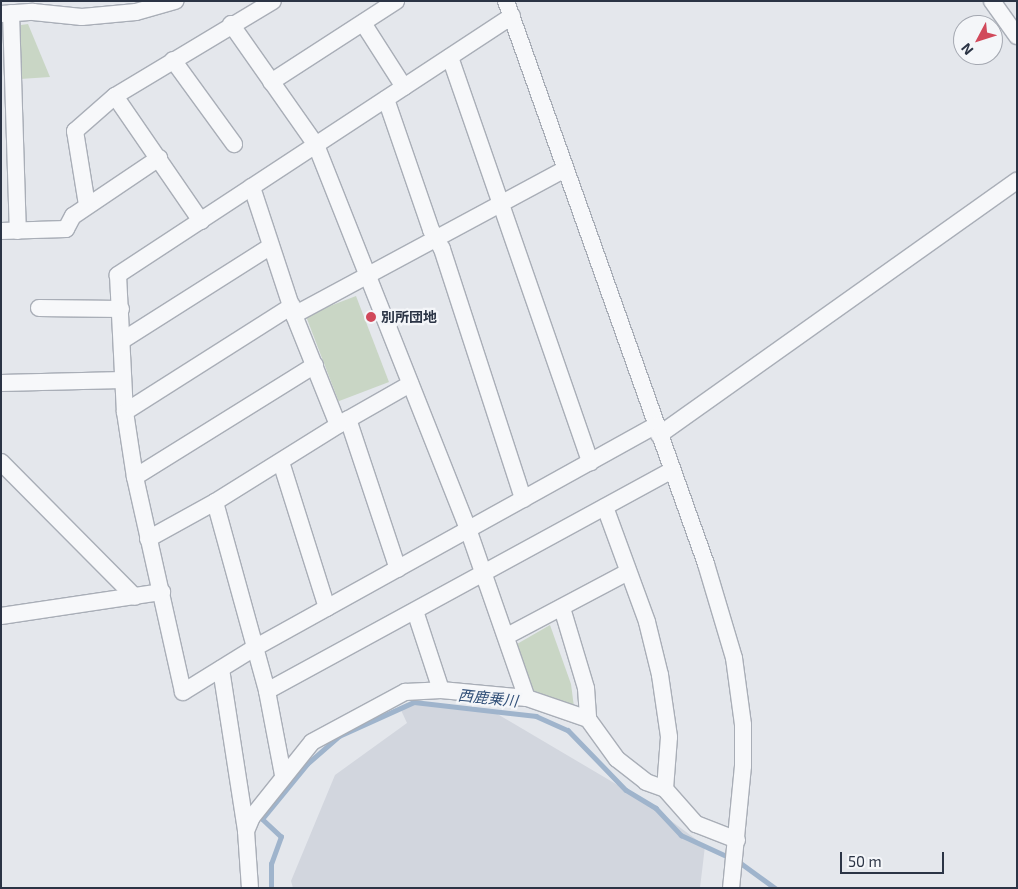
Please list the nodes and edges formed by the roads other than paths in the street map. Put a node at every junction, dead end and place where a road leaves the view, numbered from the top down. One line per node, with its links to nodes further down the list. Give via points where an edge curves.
1 (175, 1): 5 (street, via 118,14 82,17)
2 (273, 1): 9 (street)
3 (396, 1): 8 (street)
4 (992, 1): 10 (street)
5 (48, 8): 7 (street)
6 (509, 9): 11 (street); 20 (street)
7 (6, 14): 27 (street)
8 (363, 23): 13 (street); 14 (street)
9 (231, 24): 12 (street); 13 (street)
10 (1017, 36)
11 (450, 57): 14 (street); 24 (street)
12 (173, 60): 15 (street); 17 (street)
13 (271, 82): 18 (street)
14 (404, 87): 16 (street)
15 (115, 96): 19 (street); 23 (street, via 75,131)
16 (386, 99): 18 (street); 28 (street)
17 (234, 144)
18 (316, 145): 22 (street); 30 (street)
19 (159, 158): 23 (street); 25 (street)
20 (566, 169): 24 (street); 41 (street)
21 (1017, 181): 41 (street)
22 (252, 187): 25 (street); 29 (street)
23 (87, 205): 27 (street, via 73,216 66,229)
24 (500, 206): 28 (street); 44 (street)
25 (201, 221): 32 (street, via 118,275)
26 (1, 231): 27 (street)
27 (18, 231)
28 (436, 238): 30 (street); 47 (street)
29 (271, 246): 33 (street); 34 (street)
30 (367, 276): 33 (street); 38 (street)
31 (39, 308): 32 (street)
32 (121, 310): 34 (street)
33 (293, 311): 35 (street); 39 (street)
34 (123, 340): 36 (street)
35 (315, 365): 40 (street); 46 (street)
36 (122, 380): 37 (street); 39 (street)
37 (1, 383)
38 (410, 384): 40 (street); 50 (street)
39 (125, 412): 46 (street)
40 (343, 422): 43 (street); 52 (street)
41 (657, 430): 44 (street); 45 (street)
42 (1, 462): 56 (street)
43 (281, 462): 48 (street); 57 (street)
44 (590, 462): 47 (street)
45 (670, 471): 49 (street); 71 (street, via 721,610 738,683 743,734)
46 (135, 477): 51 (street)
47 (523, 499): 50 (street)
48 (215, 502): 51 (street); 62 (street)
49 (605, 506): 53 (street); 54 (street)
50 (468, 530): 52 (street); 53 (street)
51 (148, 539): 55 (street)
52 (398, 569): 57 (street)
53 (482, 572): 59 (street); 61 (street)
54 (628, 572): 58 (street); 69 (street, via 647,622 660,675 669,737)
55 (162, 592): 56 (street); 63 (street, via 183,692)
56 (135, 597): 60 (street)
57 (327, 608): 62 (street)
58 (562, 608): 61 (street); 67 (street, via 586,688)
59 (415, 611): 64 (street); 65 (street)
60 (1, 616)
61 (507, 636): 66 (street)
62 (256, 647): 63 (street); 65 (street)
63 (221, 669): 70 (street)
64 (441, 690): 66 (street); 68 (street, via 405,692 312,742)
65 (268, 691): 68 (street)
66 (527, 698): 67 (street)
67 (588, 719): 69 (street, via 617,759 646,782)
68 (284, 775): 70 (street, via 252,817)
69 (665, 789): 71 (street, via 696,824)
70 (246, 831): 72 (street)
71 (737, 840): 73 (street)
72 (250, 888)
73 (731, 888)

